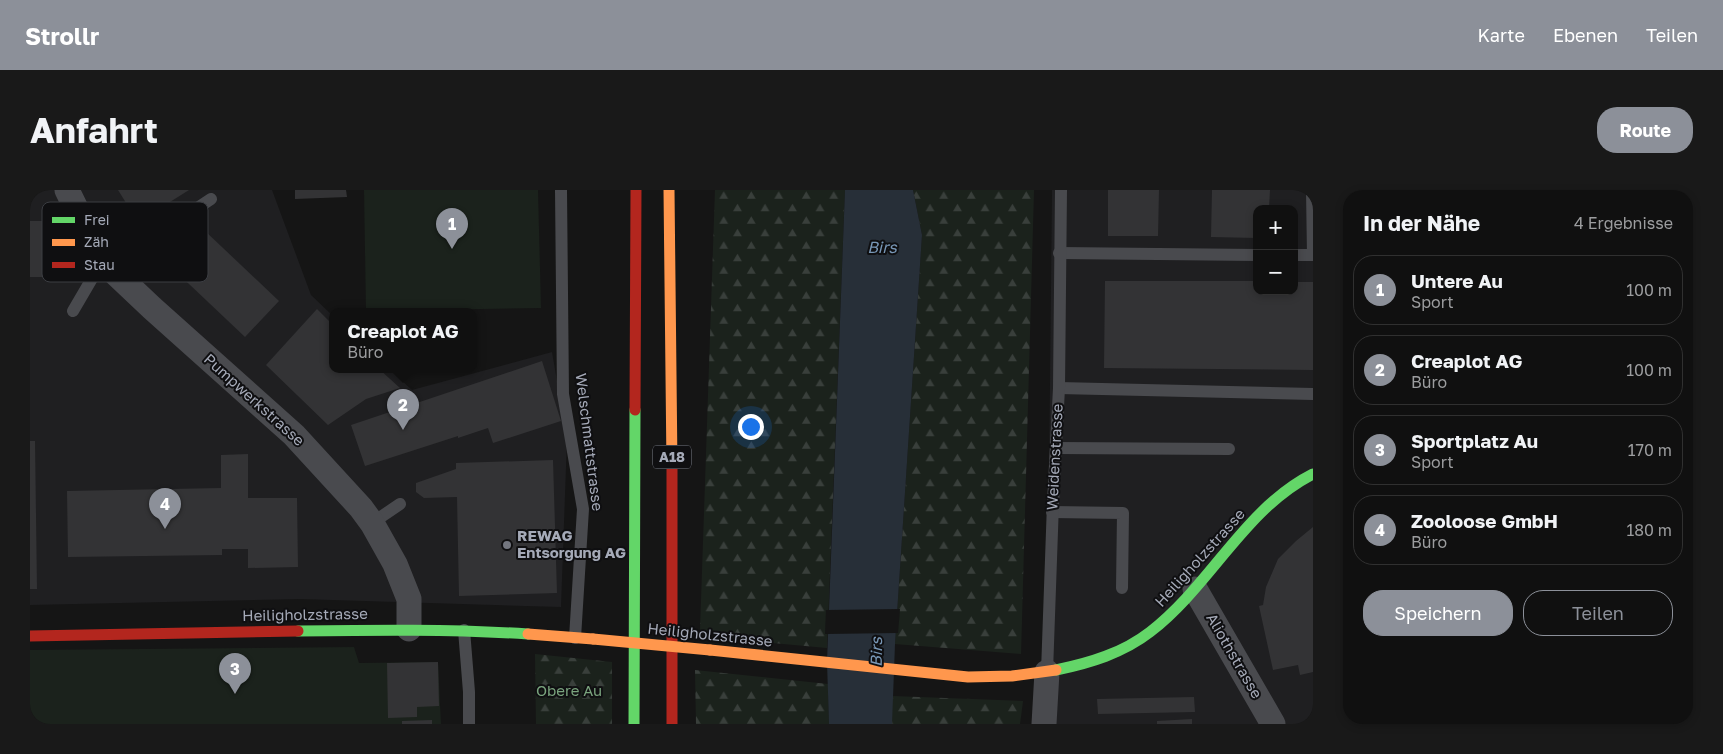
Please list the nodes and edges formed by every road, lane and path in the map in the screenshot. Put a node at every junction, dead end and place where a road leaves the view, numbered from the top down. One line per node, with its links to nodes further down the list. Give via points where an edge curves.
1 (67, 190): 8 (street, Pumpwerkstrasse)
2 (561, 190): 30 (lane, Welschmattstrasse, via 563,394 583,509)
3 (636, 190): 33 (main road, A18)
4 (670, 190): 34 (main road, A18)
5 (1061, 190): 10 (lane, Weidenstrasse)
6 (1312, 190): 13 (lane)
7 (211, 199): 9 (lane)
8 (73, 202)
9 (206, 202)
10 (1060, 253): 11 (lane); 17 (lane, Weidenstrasse)
11 (1253, 255)
12 (1298, 255): 13 (lane)
13 (1313, 256)
14 (93, 282): 16 (lane)
15 (127, 282): 24 (street, Pumpwerkstrasse, via 294,435)
16 (73, 311)
17 (1059, 388): 18 (lane); 19 (lane, Weidenstrasse)
18 (1313, 394)
19 (1056, 448): 20 (lane); 23 (lane, Weidenstrasse)
20 (1229, 449)
21 (1313, 474): 26 (main road, Heiligholzstrasse, via 1273,501)
22 (400, 504): 24 (lane)
23 (1052, 512): 25 (lane, via 1123,513); 31 (lane, Weidenstrasse)
24 (372, 523): 27 (street, Pumpwerkstrasse, via 410,599)
25 (1122, 588)
26 (1195, 589): 31 (main road, Heiligholzstrasse, via 1145,635 1123,649 1090,662); 36 (street, Aliothstrasse)
27 (409, 629): 28 (main road, Heiligholzstrasse); 29 (main road, Heiligholzstrasse)
28 (464, 630): 30 (main road, Heiligholzstrasse); 32 (lane)
29 (30, 636)
30 (575, 638): 31 (main road, Heiligholzstrasse, bridge, via 968,677)
31 (1047, 672): 35 (street, Weidenstrasse)
32 (469, 724)
33 (634, 724)
34 (672, 724)
35 (1044, 724)
36 (1273, 724)

